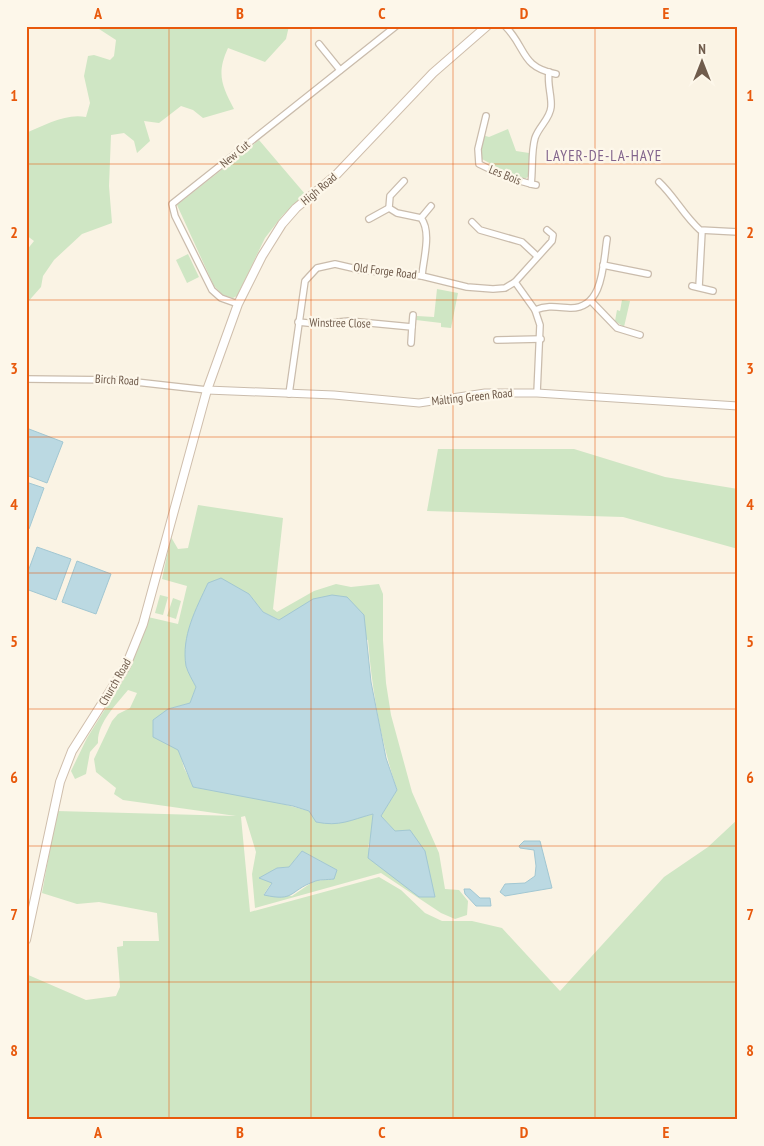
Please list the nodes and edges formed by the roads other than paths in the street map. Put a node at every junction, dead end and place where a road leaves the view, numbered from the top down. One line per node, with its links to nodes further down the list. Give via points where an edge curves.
1 (396, 26): 5 (street, New Cut)
2 (487, 26): 27 (main road, High Road, via 433,73 348,163 288,216 270,241)
3 (504, 26): 6 (street, via 516,37 530,63)
4 (319, 44): 5 (street)
5 (340, 70): 27 (street, New Cut, via 172,204 212,290 221,298)
6 (548, 72): 7 (street); 8 (street, Les Bois, via 551,106 549,116 536,135 534,185 478,166 479,143)
7 (556, 74)
8 (486, 116)
9 (404, 181): 12 (street, via 390,196)
10 (659, 182): 17 (street)
11 (431, 206): 13 (street)
12 (389, 208): 13 (street); 14 (street)
13 (421, 218): 23 (street, via 428,249)
14 (369, 219)
15 (472, 222): 20 (street, via 480,230 522,242)
16 (547, 230): 20 (street, via 553,235 552,241)
17 (702, 231): 18 (street); 25 (street, via 696,287)
18 (738, 232)
19 (607, 239): 21 (street)
20 (537, 256): 24 (street)
21 (603, 265): 22 (street); 26 (street, via 596,293)
22 (648, 274)
23 (422, 276): 24 (street, Old Forge Road, via 467,287 493,289 505,288); 30 (street, Old Forge Road, via 335,264 317,268 305,281)
24 (515, 282): 28 (street)
25 (713, 291)
26 (590, 301): 28 (street, via 579,307 549,305); 32 (street, via 616,328)
27 (238, 304): 37 (main road, High Road)
28 (535, 310): 33 (street)
29 (414, 315): 31 (street)
30 (298, 322): 31 (street, Winstree Close, via 349,321); 39 (street, Old Forge Road)
31 (412, 326): 35 (street)
32 (640, 335)
33 (541, 339): 34 (street); 38 (street)
34 (497, 340)
35 (411, 343)
36 (26, 379): 37 (street, Birch Road, via 142,382)
37 (207, 390): 39 (street, Malting Green Road); 41 (main road, Church Road, via 143,624 126,666 72,751 60,782)
38 (537, 393): 39 (street, Malting Green Road, via 485,393 419,403); 40 (street, Malting Green Road)
39 (289, 394)
40 (738, 406)
41 (26, 940)

